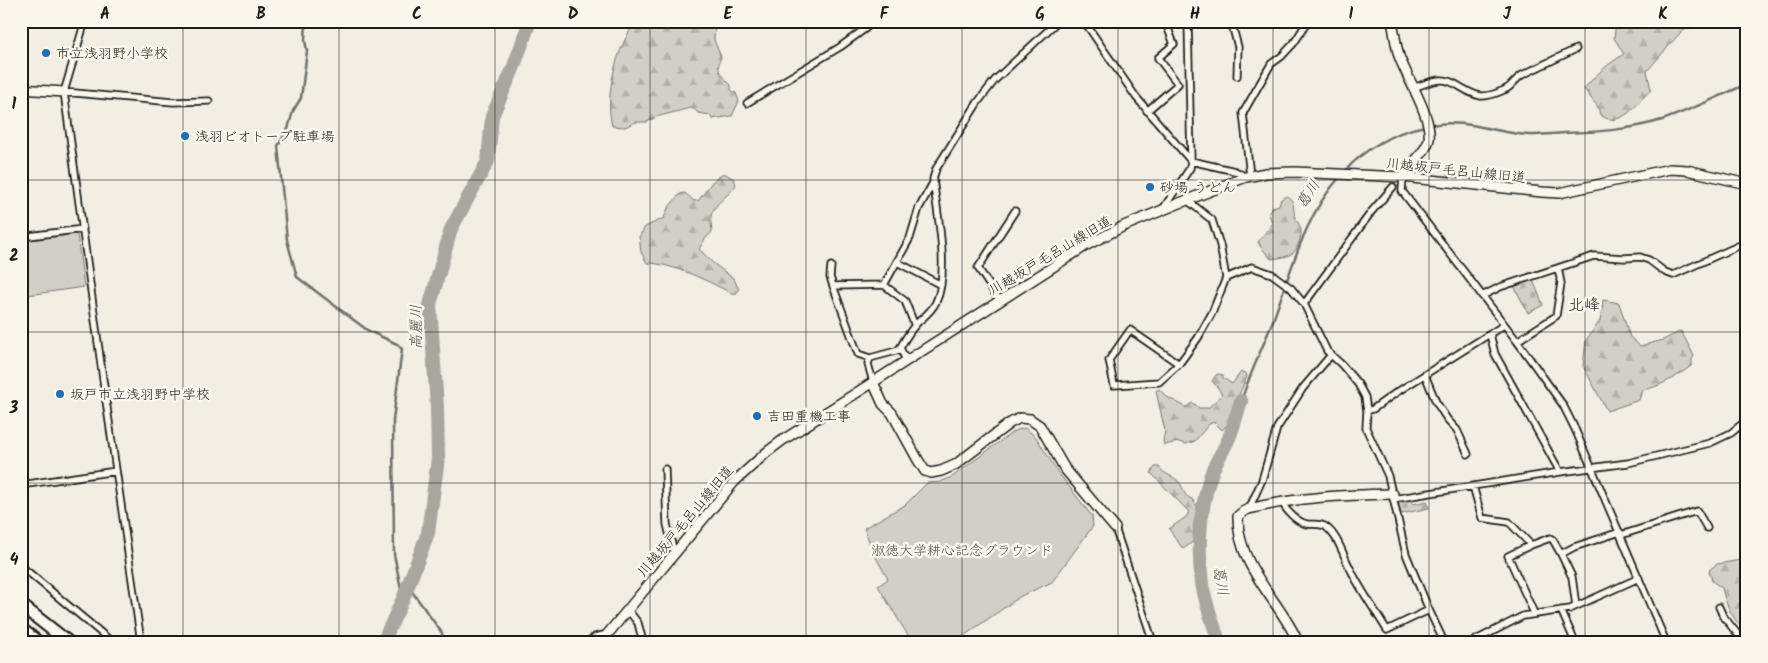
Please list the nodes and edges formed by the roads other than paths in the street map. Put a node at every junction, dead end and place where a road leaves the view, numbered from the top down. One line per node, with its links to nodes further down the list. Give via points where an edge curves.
1 (85, 21): 15 (street)
2 (872, 21): 17 (street, via 840,47)
3 (1058, 21): 22 (street, via 996,80 978,102 936,169)
4 (1084, 21): 18 (street)
5 (1164, 21): 18 (street, via 1174,44 1158,58 1178,84)
6 (1223, 21): 10 (street)
7 (1231, 21): 12 (street, via 1238,48)
8 (1308, 21): 20 (street, via 1282,56 1271,64 1243,114)
9 (1394, 21): 13 (street, via 1398,54)
10 (1188, 22): 19 (street)
11 (1576, 49): 13 (street, via 1522,75 1510,87 1488,95 1478,97 1442,80)
12 (1238, 76)
13 (1413, 88): 21 (street, via 1428,122 1429,138)
14 (21, 89): 15 (street)
15 (64, 92): 16 (street, via 172,102); 28 (street)
16 (209, 101)
17 (747, 103)
18 (1147, 111): 19 (street)
19 (1191, 161): 20 (street); 27 (street, via 1190,168)
20 (1248, 176): 21 (street, 川越坂戸毛呂山線旧道, via 1286,172); 25 (street, 川越坂戸毛呂山線旧道)
21 (1403, 177): 23 (street, 川越坂戸毛呂山線旧道, via 1559,193 1670,169); 38 (street, via 1402,191)
22 (934, 181): 31 (street); 35 (street, via 942,250)
23 (1747, 184)
24 (1393, 187): 40 (street)
25 (1187, 200): 27 (street, 川越坂戸毛呂山線旧道); 34 (street, via 1212,220)
26 (1015, 211): 39 (street, via 978,268)
27 (1161, 211): 39 (street, 川越坂戸毛呂山線旧道, via 1087,245)
28 (83, 229): 29 (street); 57 (street)
29 (21, 237)
30 (1747, 242): 33 (street, via 1673,275 1640,257 1594,256)
31 (897, 262): 35 (street); 37 (street)
32 (830, 266): 36 (street)
33 (1558, 268): 38 (street); 44 (street, via 1561,283 1556,316)
34 (1226, 278): 40 (street, via 1252,267 1272,274 1291,288); 49 (street, via 1212,313)
35 (941, 285): 42 (street, via 935,304)
36 (833, 286): 37 (street); 47 (street, via 858,354)
37 (884, 286): 42 (street, via 905,301)
38 (1482, 296): 41 (street)
39 (1000, 301): 48 (street, 川越坂戸毛呂山線旧道)
40 (1304, 304): 46 (street)
41 (1504, 325): 43 (street); 44 (street)
42 (915, 326): 45 (street)
43 (1490, 334): 50 (street); 58 (street, via 1495,354)
44 (1518, 341): 55 (street, via 1563,405)
45 (900, 348): 47 (street, via 896,352); 48 (street)
46 (1331, 355): 52 (street, via 1362,391); 63 (street, via 1303,388 1277,428 1262,480)
47 (870, 358): 51 (street, via 868,364)
48 (906, 360): 51 (street, 川越坂戸毛呂山線旧道)
49 (1179, 364): 49 (street, via 1159,382 1114,385 1109,360 1130,330)
50 (1425, 375): 52 (street); 54 (street, via 1436,402 1457,430)
51 (873, 382): 64 (street, via 925,471 931,473 955,465 1010,423 1020,418 1030,419 1040,426 1065,468); 68 (street, 川越坂戸毛呂山線旧道, via 789,436 750,466)
52 (1367, 411): 61 (street, via 1366,428 1388,476)
53 (1747, 421): 55 (street, via 1702,446)
54 (1468, 454)
55 (1592, 468): 58 (street); 66 (street)
56 (665, 469): 68 (street, via 667,524)
57 (116, 471): 59 (street); 84 (street)
58 (1560, 472): 60 (street)
59 (21, 484)
60 (1473, 486): 61 (street); 67 (street, via 1482,518 1509,522)
61 (1393, 497): 62 (street, via 1324,496); 76 (street, via 1406,554)
62 (1282, 502): 63 (street); 76 (street, via 1300,522 1320,524 1335,537 1351,571 1387,630)
63 (1249, 510): 89 (street, via 1238,516 1238,527 1249,562)
64 (1114, 528): 88 (street)
65 (1707, 528): 66 (street, via 1697,511)
66 (1620, 534): 69 (street); 71 (street)
67 (1531, 545): 69 (street, via 1550,538); 78 (street, via 1508,556)
68 (674, 553): 75 (street, 川越坂戸毛呂山線旧道)
69 (1561, 554): 73 (street, via 1572,578)
70 (21, 566): 83 (street)
71 (1639, 578): 73 (street); 93 (street)
72 (21, 605): 82 (highway)
73 (1576, 606): 77 (street)
74 (1719, 607): 94 (street)
75 (628, 610): 80 (street, 川越坂戸毛呂山線旧道); 87 (street, via 638,623)
76 (1429, 610): 90 (street)
77 (1561, 610): 78 (street); 92 (street)
78 (1534, 613): 91 (street)
79 (21, 629): 81 (highway)
80 (608, 634): 85 (street); 86 (street, 川越坂戸毛呂山線旧道)
81 (38, 642)
82 (68, 642)
83 (112, 642)
84 (141, 642)
85 (588, 642)
86 (602, 642)
87 (643, 642)
88 (1153, 642)
89 (1298, 642)
90 (1444, 642)
91 (1472, 642)
92 (1575, 642)
93 (1666, 642)
94 (1744, 642)

